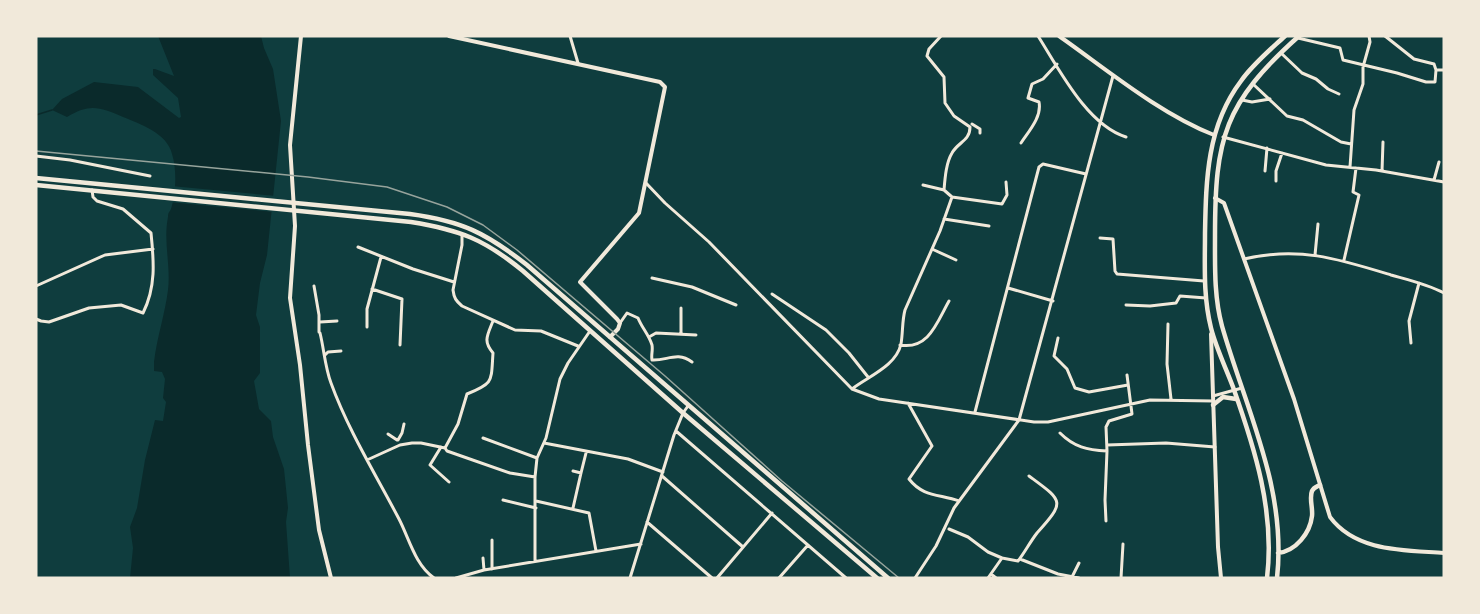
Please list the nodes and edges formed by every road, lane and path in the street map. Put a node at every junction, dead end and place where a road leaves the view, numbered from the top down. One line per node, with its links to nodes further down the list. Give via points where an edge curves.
1 (301, 36): 168 (street, via 290,146 295,226 290,298 316,508)
2 (449, 36): 10 (street)
3 (570, 36): 14 (street)
4 (940, 36): 51 (street, via 927,56 944,77 945,103 954,116 970,127 969,137 952,152)
5 (1038, 36): 13 (street)
6 (1059, 36): 18 (street)
7 (1285, 36): 26 (main road, via 1240,82)
8 (1369, 36): 15 (street)
9 (1385, 36): 16 (street, via 1414,59 1434,64)
10 (456, 37): 14 (street)
11 (1298, 37): 12 (main road); 15 (street, via 1340,48 1343,60)
12 (1281, 52): 19 (main road); 20 (street, via 1302,74)
13 (1057, 64): 23 (street); 30 (street, via 1032,84 1028,98 1040,103 1040,110)
14 (578, 65): 45 (street, via 660,82 665,87)
15 (1364, 65): 16 (street, via 1430,82 1435,81); 31 (street)
16 (1436, 70): 17 (street)
17 (1444, 70)
18 (1113, 74): 23 (street); 26 (street, via 1194,127)
19 (1252, 83): 21 (street); 22 (main road)
20 (1339, 94)
21 (1270, 99): 22 (street); 31 (street, via 1289,118 1303,120)
22 (1240, 100): 28 (main road)
23 (1100, 122): 27 (street); 40 (street)
24 (972, 124): 25 (street)
25 (981, 133)
26 (1214, 135): 68 (main road, via 1206,190)
27 (1126, 137)
28 (1223, 137): 32 (street); 53 (main road)
29 (1383, 142): 39 (street)
30 (1021, 143)
31 (1351, 144): 36 (street)
32 (1268, 148): 33 (street); 38 (street)
33 (1282, 153): 36 (street); 44 (street)
34 (36, 156): 41 (street)
35 (1439, 162): 43 (street)
36 (1350, 167): 37 (street)
37 (1356, 168): 39 (street); 66 (street, via 1353,192 1359,195)
38 (1265, 171)
39 (1382, 171): 43 (street)
40 (1086, 174): 73 (street, via 1043,164 1039,167); 79 (street)
41 (150, 176)
42 (36, 178): 95 (main road, via 449,220 477,230 505,247)
43 (1434, 180): 47 (street)
44 (1276, 181)
45 (645, 182): 87 (street, via 639,213 580,282); 108 (street)
46 (1006, 182): 52 (street, via 1007,195 1002,204)
47 (1444, 182)
48 (36, 185): 50 (main road)
49 (923, 185): 51 (street)
50 (92, 190): 57 (main road, via 411,222); 60 (street, via 97,201 123,209 146,228 151,233)
51 (944, 190): 52 (street)
52 (952, 196): 54 (street)
53 (1215, 198): 65 (street, via 1224,203); 107 (main road, via 1218,308)
54 (944, 219): 56 (street); 61 (street)
55 (1318, 224): 62 (street)
56 (989, 226)
57 (462, 233): 69 (street); 91 (main road, via 511,261)
58 (1100, 238): 68 (street, via 1113,239 1117,274)
59 (358, 247): 63 (street)
60 (153, 249): 71 (street, via 105,255); 83 (street, via 154,284 142,313 121,305 89,308 49,322)
61 (932, 249): 64 (street); 99 (street, via 905,310)
62 (1315, 255): 65 (street, via 1258,256); 66 (street)
63 (381, 257): 69 (street); 74 (street)
64 (956, 260)
65 (1244, 260): 140 (street)
66 (1344, 260): 70 (street)
67 (652, 278): 80 (street, via 692,287)
68 (1205, 281): 77 (main road)
69 (454, 282): 85 (street, via 457,302)
70 (1419, 283): 75 (street); 97 (street, via 1409,321)
71 (36, 286)
72 (314, 286): 86 (street)
73 (1008, 288): 79 (street); 117 (street)
74 (372, 290): 89 (street); 98 (street, via 402,299)
75 (1444, 292)
76 (771, 294): 105 (street, via 826,330)
77 (1206, 297): 81 (street, via 1180,296 1176,303 1161,306); 90 (main road)
78 (949, 301): 99 (street, via 925,340 912,346)
79 (1053, 301): 118 (street)
80 (736, 305)
81 (1126, 305)
82 (681, 308): 92 (street)
83 (36, 319)
84 (337, 321): 86 (street)
85 (493, 321): 100 (street, via 522,332 541,331); 128 (street, via 487,339 488,349 493,353 489,382 467,394 458,424)
86 (320, 322): 102 (street)
87 (620, 324): 94 (street, via 625,314 631,314 638,318); 95 (street)
88 (1168, 324): 110 (street)
89 (367, 327)
90 (1212, 330): 109 (main road); 112 (street)
91 (590, 331): 100 (street); 116 (main road)
92 (681, 334): 93 (street); 94 (street, via 657,333)
93 (696, 335)
94 (649, 337): 103 (street, via 652,360 680,356)
95 (610, 338): 115 (main road)
96 (1058, 338): 106 (street, via 1054,356 1067,369 1075,388 1090,392)
97 (1411, 343)
98 (400, 345)
99 (900, 345): 105 (street, via 894,359)
100 (579, 346): 125 (street, via 560,379)
101 (341, 351): 102 (street, via 328,352)
102 (325, 357): 133 (street, via 332,384)
103 (692, 362)
104 (1127, 375): 106 (street)
105 (868, 377): 108 (street)
106 (1128, 385): 114 (street)
107 (1243, 388): 109 (street); 156 (main road, via 1270,477)
108 (852, 389): 113 (street, via 879,399)
109 (1234, 390): 111 (main road); 112 (street)
110 (1171, 399): 112 (street); 114 (street)
111 (1236, 399): 112 (main road, via 1223,397); 184 (main road, via 1266,503)
112 (1213, 401): 129 (street)
113 (908, 403): 117 (street); 143 (street, via 932,446 909,479 922,492)
114 (1130, 404): 118 (street, via 1048,422); 127 (street, via 1132,414 1107,423)
115 (688, 406): 116 (street); 178 (main road)
116 (683, 412): 120 (street); 177 (main road)
117 (975, 412): 118 (street)
118 (1019, 420): 143 (street)
119 (404, 424): 124 (street)
120 (676, 431): 136 (street); 146 (street)
121 (1060, 433): 130 (street, via 1080,448)
122 (388, 434): 124 (street)
123 (483, 438): 132 (street)
124 (398, 440): 126 (street)
125 (544, 443): 131 (street); 132 (street)
126 (400, 445): 128 (street); 133 (street)
127 (1107, 446): 129 (street, via 1166,443); 130 (street)
128 (443, 447): 138 (street, via 499,470); 139 (street, via 430,465)
129 (1215, 447): 183 (street)
130 (1107, 451): 147 (street)
131 (586, 453): 135 (street); 136 (street, via 628,459)
132 (537, 458): 138 (street)
133 (367, 460): 169 (street, via 422,567)
134 (573, 471): 135 (street)
135 (581, 473): 145 (street)
136 (662, 474): 148 (street); 154 (street)
137 (1029, 476): 160 (street, via 1054,496 1057,509)
138 (535, 477): 142 (street)
139 (449, 482)
140 (1320, 485): 156 (main road, via 1312,493 1312,515 1305,535 1295,546); 157 (street, via 1330,517 1353,537 1387,548)
141 (503, 500): 144 (street)
142 (536, 501): 144 (street); 145 (street)
143 (959, 501): 179 (street)
144 (536, 508): 161 (street)
145 (573, 508): 155 (street, via 591,516)
146 (772, 513): 152 (street); 154 (street)
147 (1106, 521)
148 (647, 522): 151 (street); 172 (street)
149 (949, 529): 159 (street)
150 (492, 540): 163 (street)
151 (641, 544): 155 (street); 171 (street)
152 (808, 544): 165 (street); 176 (street)
153 (1123, 544): 182 (street)
154 (743, 547): 173 (street)
155 (596, 550): 161 (street)
156 (1278, 553): 185 (main road)
157 (1444, 554)
158 (483, 558): 164 (street)
159 (1002, 558): 160 (street); 166 (street)
160 (1020, 559): 167 (street)
161 (535, 561): 163 (street)
162 (1079, 563): 167 (street)
163 (492, 569): 164 (street)
164 (484, 570): 170 (street)
165 (783, 573): 174 (street); 175 (street)
166 (989, 576): 180 (street)
167 (1071, 577): 181 (street)
168 (331, 578)
169 (434, 578)
170 (456, 578)
171 (630, 578)
172 (712, 578)
173 (717, 578)
174 (779, 578)
175 (789, 578)
176 (846, 578)
177 (876, 578)
178 (888, 578)
179 (915, 578)
180 (996, 578)
181 (1079, 578)
182 (1121, 578)
183 (1221, 578)
184 (1267, 578)
185 (1277, 578)

